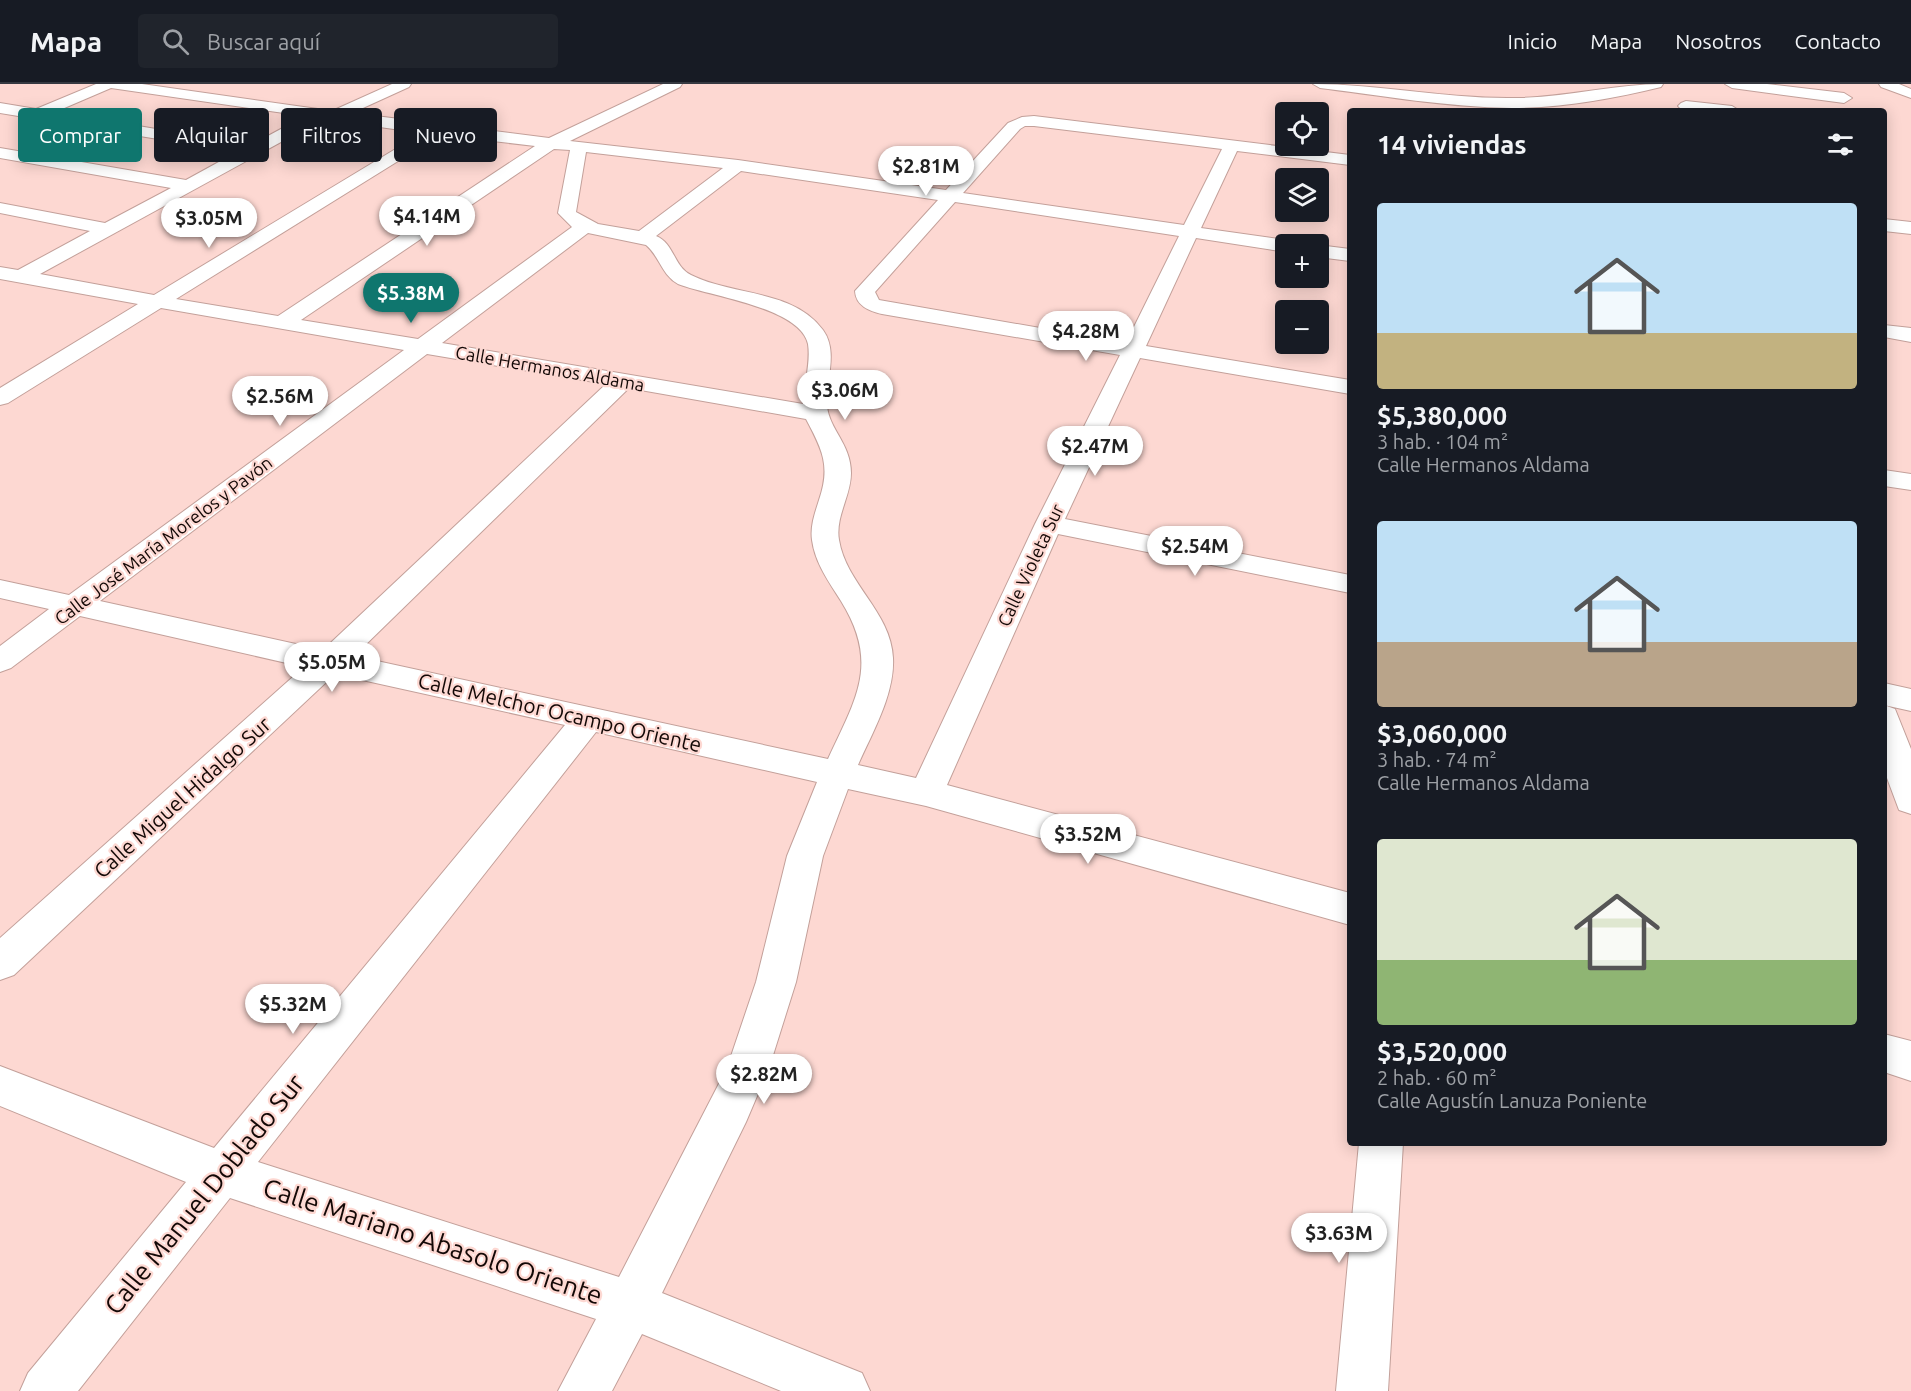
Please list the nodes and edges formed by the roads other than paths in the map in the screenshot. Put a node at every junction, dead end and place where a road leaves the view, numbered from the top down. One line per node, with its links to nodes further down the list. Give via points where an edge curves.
1 (110, 84): 14 (street); 17 (street)
2 (404, 84): 15 (street)
3 (675, 84): 22 (street)
4 (1320, 84): 9 (street, via 1512,103)
5 (1597, 84): 9 (street)
6 (1656, 84): 9 (street)
7 (1732, 84): 11 (street)
8 (1886, 84): 10 (street)
9 (1637, 88)
10 (1911, 94)
11 (1844, 98)
12 (1686, 104): 16 (street)
13 (0, 108): 18 (street)
14 (52, 108)
15 (344, 108)
16 (1712, 108)
17 (281, 109)
18 (18, 111)
19 (18, 122): 20 (street)
20 (9, 126)
21 (497, 137): 22 (street)
22 (552, 143): 23 (street); 44 (street)
23 (579, 145): 29 (street); 34 (street, via 567,213 570,219)
24 (1232, 145): 27 (street); 31 (street, via 1022,122 1014,126); 37 (street, Calle Violeta Sur)
25 (0, 153): 30 (street)
26 (394, 157): 43 (street)
27 (1347, 160)
28 (230, 162): 30 (street)
29 (738, 165): 31 (street); 38 (street)
30 (186, 185): 36 (street)
31 (950, 197): 37 (street); 48 (street, via 865,291 867,300 882,308)
32 (0, 208): 36 (street)
33 (1887, 225): 35 (street)
34 (585, 226): 38 (street); 47 (street, Calle José María Morelos y Pavón)
35 (1911, 228)
36 (106, 229): 42 (street)
37 (1190, 232): 39 (street); 48 (street, Calle Violeta Sur)
38 (643, 237): 52 (street, via 661,246 671,271 683,279 767,304 806,324 817,336 820,348)
39 (1275, 244)
40 (1329, 252): 41 (street)
41 (1347, 255)
42 (10, 275): 43 (street, Calle Hermanos Aldama)
43 (159, 302): 44 (street, Calle Hermanos Aldama); 51 (street)
44 (283, 322): 47 (street, Calle Hermanos Aldama)
45 (1887, 331): 46 (street)
46 (1911, 335)
47 (424, 346): 49 (street, Calle Hermanos Aldama); 58 (street, Calle José María Morelos y Pavón)
48 (1132, 350): 50 (street); 55 (street, Calle Violeta Sur)
49 (624, 380): 52 (street, Calle Hermanos Aldama); 60 (street, Calle Miguel Hidalgo Sur)
50 (1347, 386)
51 (0, 398)
52 (816, 413): 65 (street, via 832,443 838,471 825,539 831,558 874,637 878,659 870,699)
53 (1887, 478): 54 (street)
54 (1911, 482)
55 (1048, 524): 56 (street); 66 (street, Calle Violeta Sur)
56 (1347, 583)
57 (0, 589): 58 (street, Calle Melchor Ocampo Oriente)
58 (74, 607): 59 (street, Calle José María Morelos y Pavón); 60 (street, Calle Melchor Ocampo Oriente)
59 (0, 660)
60 (332, 660): 63 (street, Calle Melchor Ocampo Oriente); 69 (street, Calle Miguel Hidalgo Sur)
61 (1887, 695): 62 (street)
62 (1911, 700)
63 (588, 719): 65 (street, Calle Melchor Ocampo Oriente); 74 (street, Calle Manuel Doblado Sur)
64 (1887, 726): 67 (street)
65 (838, 773): 66 (street, Calle Melchor Ocampo Oriente); 75 (street, via 810,840 794,892 784,951 747,1071)
66 (926, 793): 68 (street, Calle Melchor Ocampo Oriente)
67 (1911, 801)
68 (1347, 908)
69 (0, 963)
70 (1887, 1054): 71 (street)
71 (1911, 1061)
72 (0, 1086): 74 (street, Calle Mariano Abasolo Oriente)
73 (1381, 1146): 79 (street)
74 (221, 1173): 75 (street, Calle Mariano Abasolo Oriente); 76 (street, Calle Manuel Doblado Sur)
75 (632, 1306): 77 (street); 78 (street, Calle Mariano Abasolo Oriente)
76 (46, 1391)
77 (584, 1391)
78 (844, 1391)
79 (1362, 1391)

